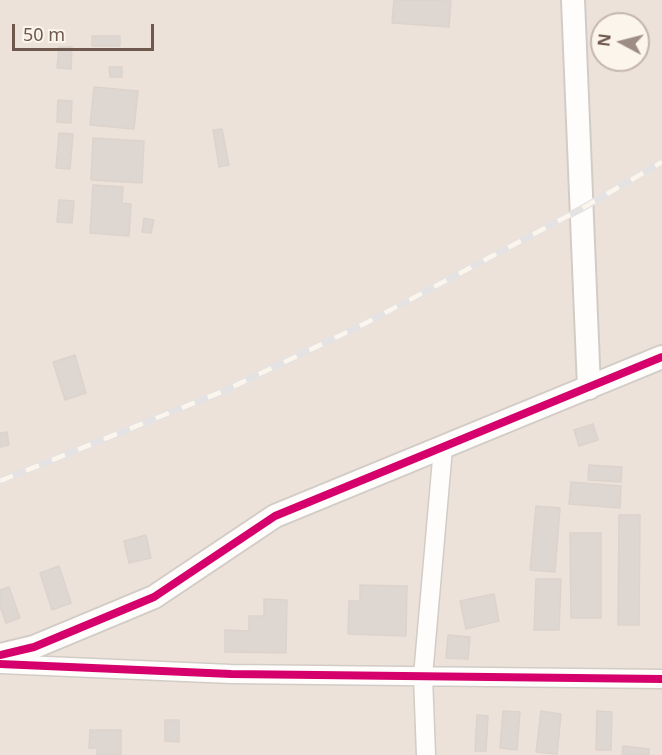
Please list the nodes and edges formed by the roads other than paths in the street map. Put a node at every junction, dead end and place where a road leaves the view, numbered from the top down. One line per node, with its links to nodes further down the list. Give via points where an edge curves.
1 (573, 0): 3 (street)
2 (662, 357): 3 (street)
3 (589, 388): 4 (street)
4 (443, 448): 5 (street, via 275,516 154,597 34,647); 7 (street)
5 (0, 655)
6 (0, 664): 7 (street, via 231,674)
7 (423, 676): 8 (street); 9 (street)
8 (662, 679)
9 (426, 755)

